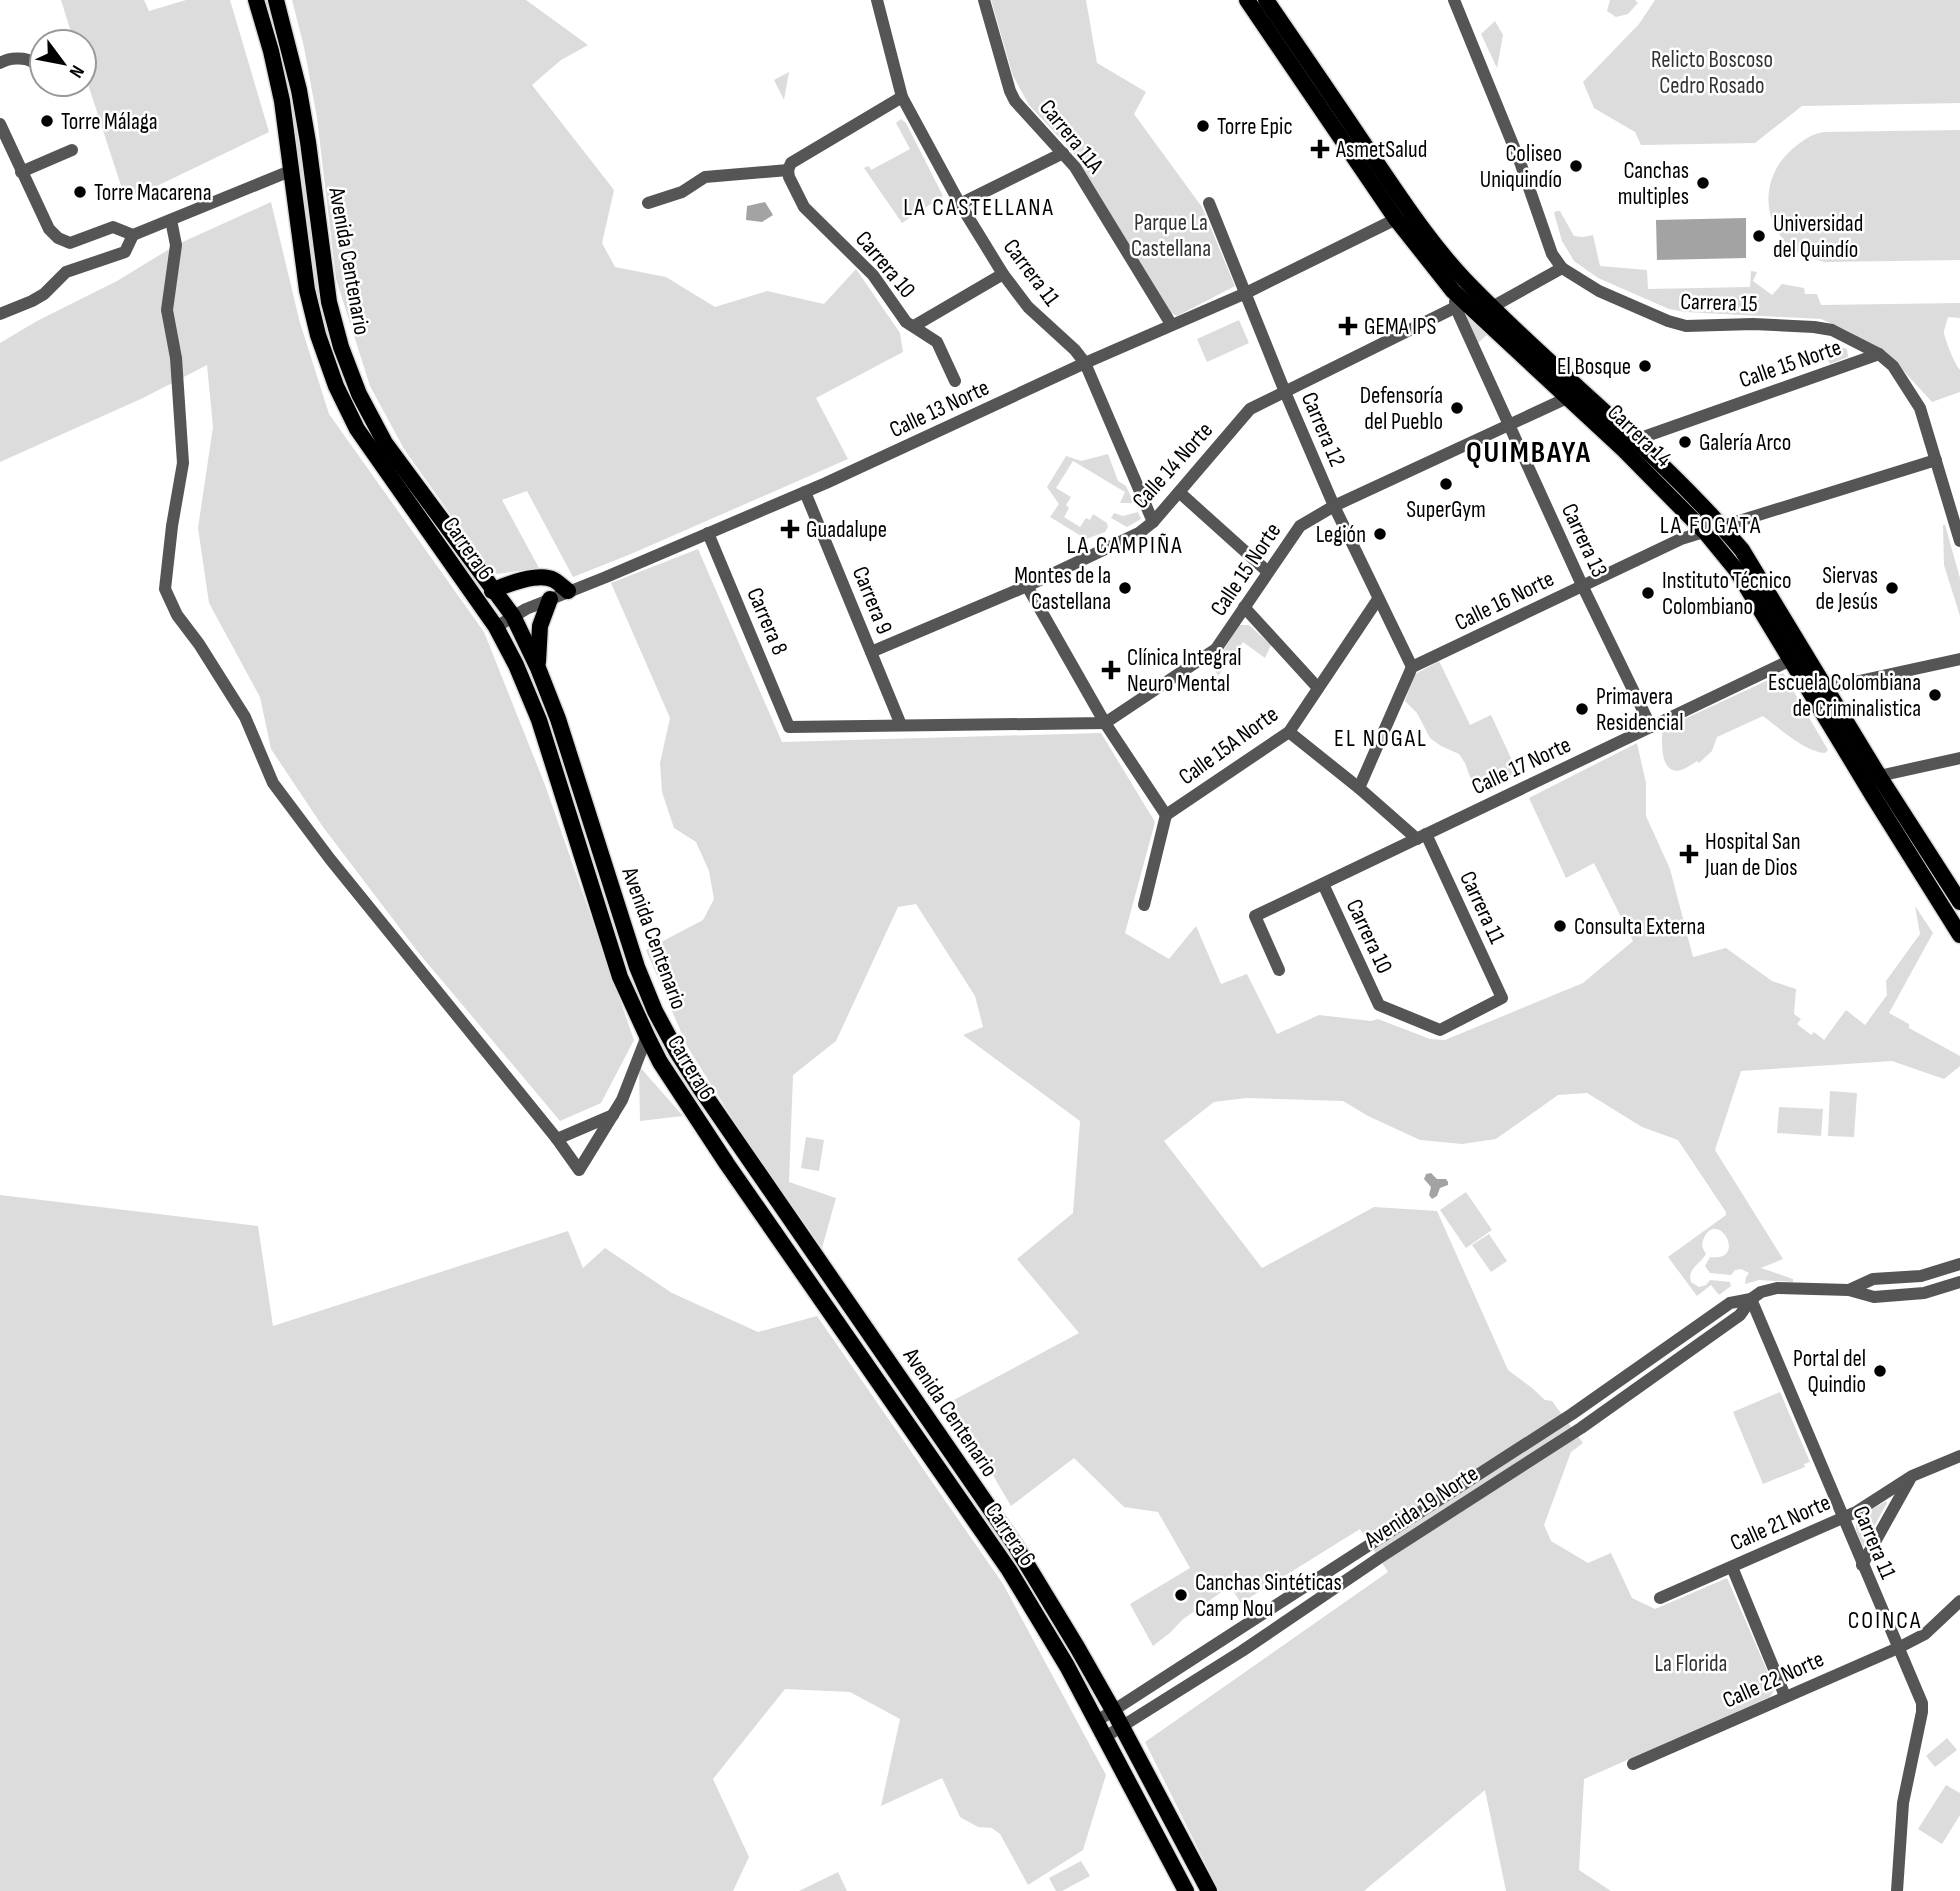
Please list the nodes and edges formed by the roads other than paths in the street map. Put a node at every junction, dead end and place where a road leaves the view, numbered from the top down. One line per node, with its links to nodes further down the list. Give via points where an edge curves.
1 (256, 0): 17 (main road, Carrera 6, via 282,101)
2 (276, 0): 52 (main road, Avenida Centenario, via 299,90 329,302 341,347 385,443)
3 (877, 0): 10 (street, Carrera 11)
4 (984, 0): 15 (street, Carrera 11A, via 1015,101)
5 (1247, 0): 22 (main road, Carrera 14)
6 (1266, 0): 29 (main road, Carrera 14, via 1410,211)
7 (1454, 0): 25 (street, via 1552,254)
8 (28, 61): 9 (street)
9 (0, 63)
10 (902, 97): 14 (street); 21 (street, Carrera 11)
11 (0, 124): 18 (street)
12 (805, 139): 14 (street)
13 (72, 150): 18 (street)
14 (813, 150): 16 (street, via 791,163)
15 (1063, 153): 21 (street); 31 (street, Carrera 11A)
16 (788, 170): 19 (street, via 705,177 682,192); 32 (street, Carrera 10, via 804,207 873,275)
17 (290, 171): 23 (street); 58 (main road, Carrera 6, via 307,289 336,386 357,429)
18 (21, 172): 24 (street, via 58,238 70,243 114,227)
19 (648, 203)
20 (1209, 203): 27 (street, Carrera 12)
21 (960, 204): 26 (street, Carrera 11)
22 (1396, 219): 27 (street, Calle 13 Norte); 28 (main road, Carrera 14)
23 (172, 220): 24 (street); 83 (street, via 176,245 167,310 176,358 183,463 165,589 177,615 245,718 272,783)
24 (133, 235): 30 (street, via 125,252 66,272 44,294)
25 (1562, 268): 29 (street); 33 (street, Carrera 15, via 1599,291 1686,326 1814,327 1832,330)
26 (1003, 274): 32 (street); 34 (street, Carrera 11, via 1028,307)
27 (1245, 293): 31 (street, Calle 13 Norte); 36 (street, Carrera 12)
28 (1454, 299): 36 (street, Calle 14 Norte); 37 (main road, Carrera 14); 38 (street, Carrera 13)
29 (1492, 307): 39 (main road, Carrera 14)
30 (0, 314)
31 (1171, 324): 34 (street, Calle 13 Norte)
32 (914, 326): 35 (street, Carrera 10, via 937,342)
33 (1879, 354): 39 (street, Calle 15 Norte); 40 (street, Carrera 15, via 1893,366 1920,408)
34 (1085, 363): 41 (street, Calle 13 Norte); 44 (street, Carrera 11)
35 (955, 381)
36 (1285, 391): 42 (street, Calle 14 Norte, via 1250,409); 43 (street, Carrera 12)
37 (1567, 398): 38 (street, Calle 15 Norte); 46 (main road, Carrera 14)
38 (1508, 424): 43 (street, Calle 15 Norte); 50 (street, Carrera 13)
39 (1635, 440): 45 (main road, Carrera 14)
40 (1937, 460): 45 (street, Calle 16 Norte); 48 (street, Carrera 15)
41 (805, 492): 47 (street, Calle 13 Norte); 59 (street, Carrera 9)
42 (1179, 492): 44 (street, Calle 14 Norte); 49 (street)
43 (1334, 506): 49 (street, Calle 15 Norte, via 1300,526); 55 (street, Carrera 12)
44 (1153, 522): 51 (street, Calle 14 Norte)
45 (1721, 526): 46 (street, Calle 16 Norte); 60 (main road, Carrera 14, via 1742,550)
46 (1705, 532): 50 (street, Calle 16 Norte); 60 (main road, Carrera 14)
47 (708, 533): 53 (street, Calle 13 Norte); 67 (street, Carrera 8, via 789,727)
48 (1960, 541)
49 (1268, 572): 56 (street, Calle 15 Norte)
50 (1582, 585): 62 (street, Calle 16 Norte); 68 (street, Carrera 13)
51 (1027, 586): 59 (street, Calle 14 Norte); 66 (street)
52 (492, 591): 53 (main road, via 536,578 552,579); 57 (main road, Avenida Centenario)
53 (568, 591): 54 (street, Calle 13 Norte)
54 (550, 599): 57 (street, Calle 13 Norte); 63 (main road, via 541,620)
55 (1378, 599): 62 (street, Carrera 12); 64 (street, Calle 15A Norte)
56 (1244, 607): 64 (street); 66 (street, Calle 15 Norte, via 1216,649)
57 (513, 616): 58 (street, Calle 13 Norte); 63 (main road, Avenida Centenario)
58 (496, 627): 81 (main road, Carrera 6, via 535,710 621,977)
59 (871, 652): 67 (street, Carrera 9)
60 (1798, 657): 65 (main road, Carrera 14); 68 (street, Calle 17 Norte); 78 (main road, Carrera 14, via 1873,796)
61 (1960, 659): 65 (street)
62 (1412, 667): 72 (street)
63 (538, 668): 97 (main road, Avenida Centenario, via 637,967 677,1052 1014,1545)
64 (1318, 688): 69 (street, Calle 15A Norte)
65 (1827, 688): 71 (main road, Carrera 14)
66 (1105, 723): 67 (street); 73 (street)
67 (901, 725)
68 (1651, 727): 74 (street, Calle 17 Norte)
69 (1289, 732): 72 (street, Carrera 11); 73 (street, Calle 15A Norte)
70 (1960, 758): 71 (street)
71 (1880, 776): 76 (main road, Carrera 14)
72 (1359, 788): 74 (street, Carrera 11)
73 (1166, 815): 77 (street)
74 (1421, 836): 75 (street, Calle 17 Norte); 80 (street, Carrera 11, via 1502,999 1440,1030)
75 (1323, 884): 79 (street, Calle 17 Norte, via 1255,916); 80 (street, Carrera 10)
76 (1960, 902)
77 (1144, 905)
78 (1960, 935)
79 (1279, 970)
80 (1379, 1005)
81 (647, 1036): 82 (street); 98 (main road, Carrera 6, via 727,1164 1009,1570)
82 (613, 1115): 83 (street); 83 (street, via 579,1170)
83 (557, 1139)
84 (1960, 1264): 86 (street, Avenida 19 Norte, via 1922,1276 1873,1279)
85 (1960, 1282): 86 (street, Avenida 19 Norte, via 1924,1293 1874,1297)
86 (1849, 1290): 87 (street, Avenida 19 Norte, via 1777,1287)
87 (1751, 1299): 90 (street, Carrera 11); 97 (street, Avenida 19 Norte, via 1730,1303 1572,1414); 99 (street, Avenida 19 Norte, via 1740,1315 1581,1428)
88 (1960, 1457): 89 (street, Calle 21 Norte)
89 (1912, 1476): 90 (street, Calle 21 Norte); 91 (street)
90 (1842, 1518): 91 (street, Carrera 11); 92 (street, Calle 21 Norte)
91 (1862, 1565): 95 (street, Carrera 11)
92 (1732, 1567): 93 (street, Calle 21 Norte); 96 (street)
93 (1660, 1598)
94 (1960, 1601): 95 (street, Calle 22 Norte, via 1926,1634)
95 (1898, 1648): 96 (street, Calle 22 Norte); 104 (street, Carrera 11, via 1922,1712 1903,1803)
96 (1785, 1696): 101 (street, Calle 22 Norte)
97 (1114, 1712): 98 (street, Avenida 19 Norte); 99 (main road, Avenida Centenario)
98 (1097, 1721): 100 (main road, Carrera 6)
99 (1122, 1727): 100 (street, Avenida 19 Norte); 103 (main road, Avenida Centenario)
100 (1105, 1737): 102 (main road, Carrera 6)
101 (1633, 1764)
102 (1186, 1891)
103 (1209, 1891)
104 (1897, 1891)

